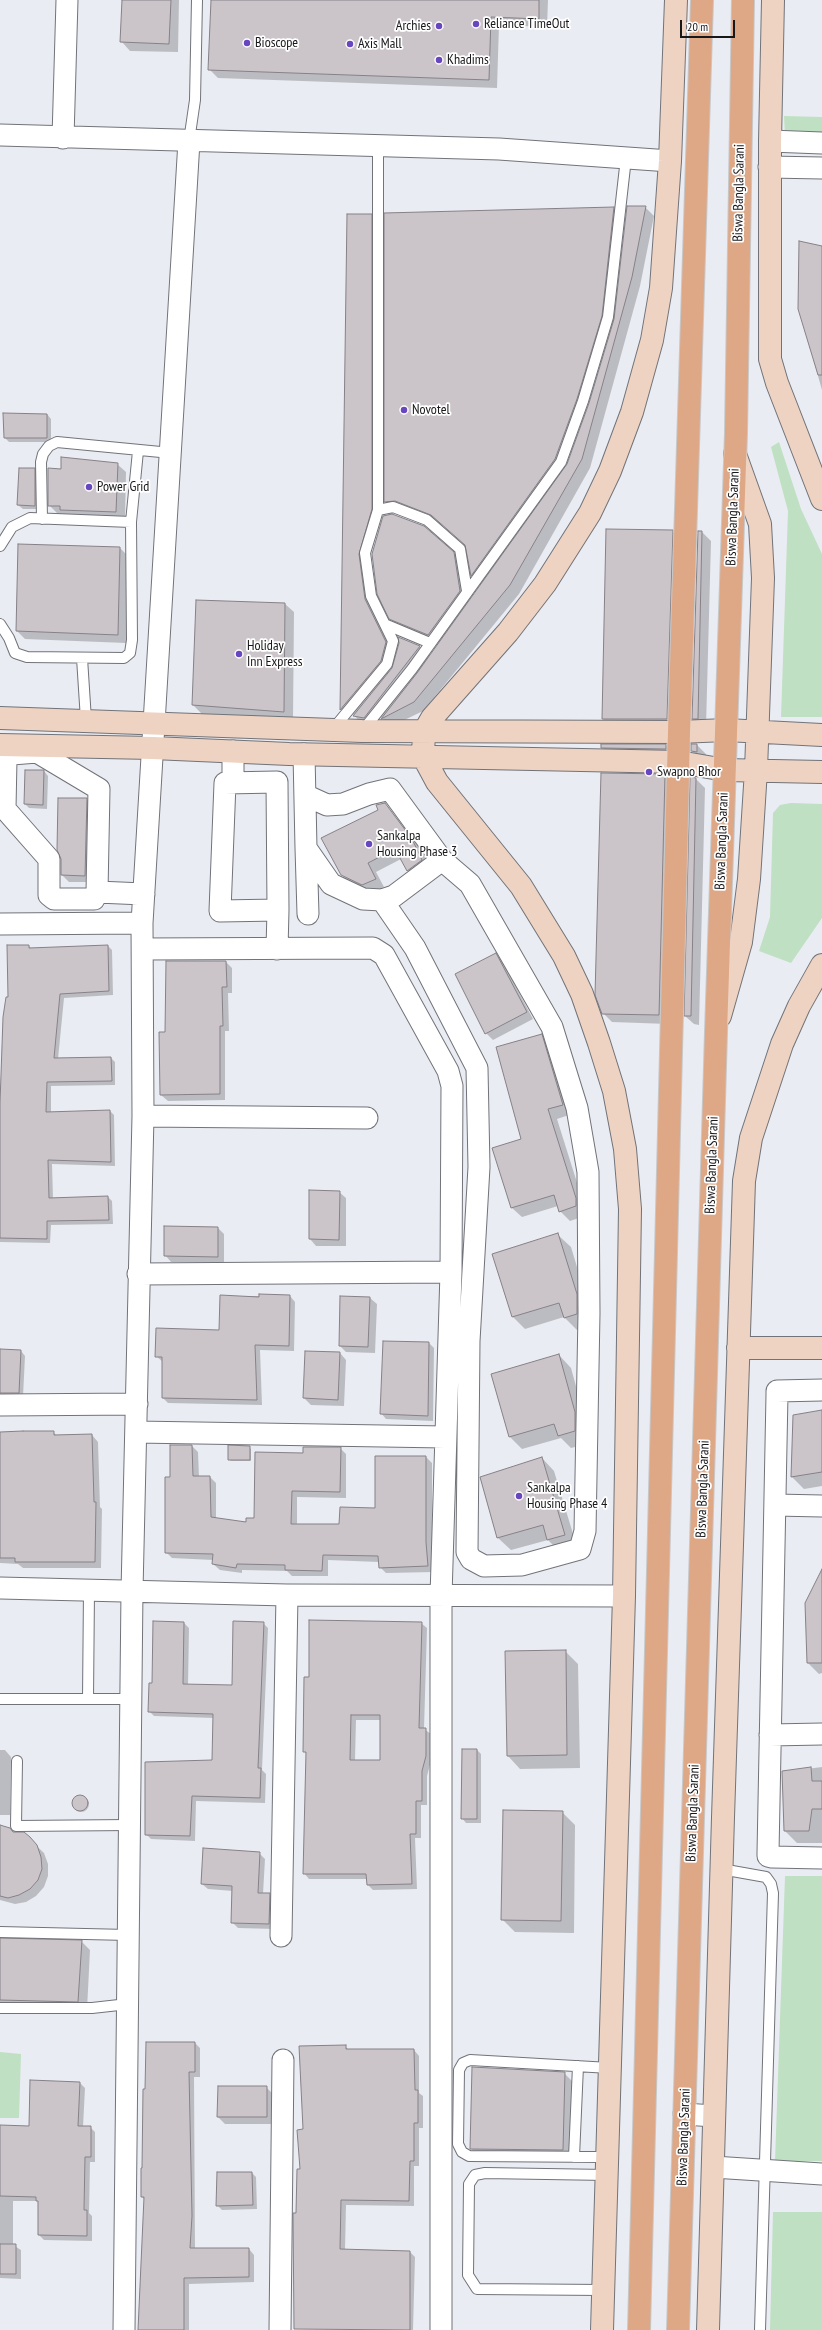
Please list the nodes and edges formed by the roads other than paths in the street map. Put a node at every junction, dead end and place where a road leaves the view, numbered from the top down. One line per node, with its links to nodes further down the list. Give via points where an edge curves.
1 (67, 0): 8 (street)
2 (197, 0): 9 (lane, via 195,100)
3 (676, 0): 14 (street)
4 (702, 0): 37 (main road)
5 (743, 0): 19 (main road, Biswa Bangla Sarani)
6 (774, 0): 10 (street)
7 (0, 135): 8 (street)
8 (63, 138): 9 (street)
9 (190, 141): 12 (street); 18 (street)
10 (770, 141): 11 (street); 15 (street)
11 (822, 143)
12 (378, 146): 13 (street, via 499,149); 21 (lane)
13 (626, 158): 14 (street); 25 (lane, via 608,317 583,401 561,462)
14 (670, 161): 36 (street, via 661,288 652,340 632,412 610,471 590,513 545,584 508,632 432,718)
15 (769, 167): 16 (street); 20 (street, via 770,359)
16 (822, 168)
17 (138, 451): 18 (lane); 22 (lane, via 57,442 49,446 43,454 42,462); 23 (lane)
18 (170, 453): 32 (street)
19 (735, 453): 34 (main road, Biswa Bangla Sarani); 38 (street, via 760,524 764,552)
20 (822, 499)
21 (378, 510): 25 (lane, via 394,507 427,520 460,549); 27 (lane, via 366,552 371,596)
22 (42, 519): 23 (lane); 24 (lane, via 30,518 12,527)
23 (131, 522): 29 (lane, via 130,653 124,658)
24 (0, 546)
25 (467, 591): 28 (lane)
26 (0, 624): 29 (lane, via 15,653 27,657)
27 (387, 625): 28 (lane); 33 (lane, via 393,641 387,664)
28 (430, 643): 35 (lane)
29 (82, 658): 31 (lane)
30 (0, 718): 31 (street)
31 (86, 720): 32 (street)
32 (154, 722): 33 (street); 41 (street)
33 (332, 729): 35 (street)
34 (726, 730): 37 (street); 38 (street); 47 (main road, Biswa Bangla Sarani)
35 (362, 731): 36 (street)
36 (424, 732): 37 (street); 45 (street)
37 (679, 732): 46 (main road)
38 (757, 732): 39 (street); 48 (street)
39 (822, 735)
40 (0, 745): 41 (street)
41 (153, 748): 42 (street); 56 (street)
42 (233, 751): 43 (street); 51 (street)
43 (267, 753): 44 (street); 50 (street)
44 (304, 754): 45 (street); 52 (street)
45 (422, 756): 46 (street); 86 (street, via 437,782 502,861 544,922 582,994 614,1091 625,1149 630,1209)
46 (679, 762): 47 (street); 118 (main road)
47 (725, 770): 48 (street); 65 (main road, Biswa Bangla Sarani)
48 (756, 770): 49 (street); 65 (street, via 749,879 741,942)
49 (822, 772)
50 (266, 782): 51 (street); 58 (street, via 277,782)
51 (233, 783): 58 (street, via 225,783 220,911)
52 (305, 795): 53 (street); 54 (street, via 327,805 344,804 390,789)
53 (306, 848): 57 (street, via 331,884 363,899); 59 (street)
54 (442, 860): 57 (street, via 394,896); 79 (street, via 470,884 552,1026 578,1108 588,1172 590,1313 585,1531 580,1549 522,1565)
55 (97, 892): 55 (street, via 99,789 38,752 12,754 6,759 5,809 49,859 49,895 54,899 94,899); 56 (street)
56 (144, 894): 60 (street)
57 (382, 900): 79 (street, via 415,948 476,1068 479,1167 469,1341 467,1552 471,1559)
58 (278, 910): 63 (street)
59 (308, 914)
60 (142, 923): 61 (street); 62 (street)
61 (0, 924)
62 (143, 949): 63 (street); 66 (street)
63 (277, 949): 68 (street, via 373,948 384,955 448,1071 452,1086)
64 (822, 965): 70 (street, via 789,1027 751,1138 743,1200)
65 (716, 1032): 93 (main road, Biswa Bangla Sarani)
66 (143, 1116): 67 (street); 69 (street)
67 (367, 1118)
68 (451, 1272): 69 (street); 76 (street)
69 (138, 1274): 73 (street)
70 (738, 1348): 71 (street); 94 (street)
71 (822, 1348)
72 (822, 1390): 77 (street, via 777,1391)
73 (137, 1404): 74 (street); 75 (street)
74 (0, 1405)
75 (136, 1432): 76 (street); 82 (street)
76 (446, 1436): 84 (street)
77 (775, 1505): 78 (street); 91 (street)
78 (822, 1506)
79 (484, 1566): 85 (street)
80 (0, 1588): 81 (street)
81 (89, 1590): 82 (street); 88 (lane)
82 (132, 1591): 83 (street); 89 (street)
83 (287, 1595): 84 (street); 100 (street)
84 (441, 1596): 85 (street); 116 (street)
85 (483, 1596): 86 (street)
86 (624, 1596): 105 (street)
87 (0, 1699): 88 (lane)
88 (88, 1699): 89 (lane)
89 (131, 1699): 95 (street)
90 (822, 1734): 91 (street)
91 (770, 1735): 96 (street, via 768,1856)
92 (17, 1761): 95 (lane, via 16,1826)
93 (693, 1817): 94 (street); 106 (main road, Biswa Bangla Sarani)
94 (723, 1817): 97 (street)
95 (130, 1824): 99 (street)
96 (822, 1858)
97 (721, 1869): 107 (street); 111 (lane, via 766,1877 772,1884)
98 (0, 1932): 99 (lane)
99 (128, 1934): 101 (street)
100 (281, 1936)
101 (128, 2004): 102 (lane, via 92,2008); 114 (street)
102 (0, 2008)
103 (283, 2060): 115 (street)
104 (578, 2066): 105 (lane); 108 (lane); 108 (lane, via 470,2060 463,2063 459,2070 458,2144 462,2152 469,2156)
105 (610, 2068): 109 (street)
106 (684, 2114): 107 (street); 119 (main road, Biswa Bangla Sarani)
107 (714, 2116): 110 (street)
108 (574, 2157): 109 (lane)
109 (607, 2166): 113 (street); 113 (lane, via 484,2172 475,2175 469,2184 468,2275 477,2289)
110 (712, 2167): 111 (street); 120 (street)
111 (766, 2171): 112 (street); 121 (lane)
112 (822, 2174)
113 (603, 2290): 117 (street)
114 (124, 2330)
115 (280, 2330)
116 (441, 2330)
117 (602, 2330)
118 (639, 2330)
119 (678, 2330)
120 (708, 2330)
121 (760, 2330)

